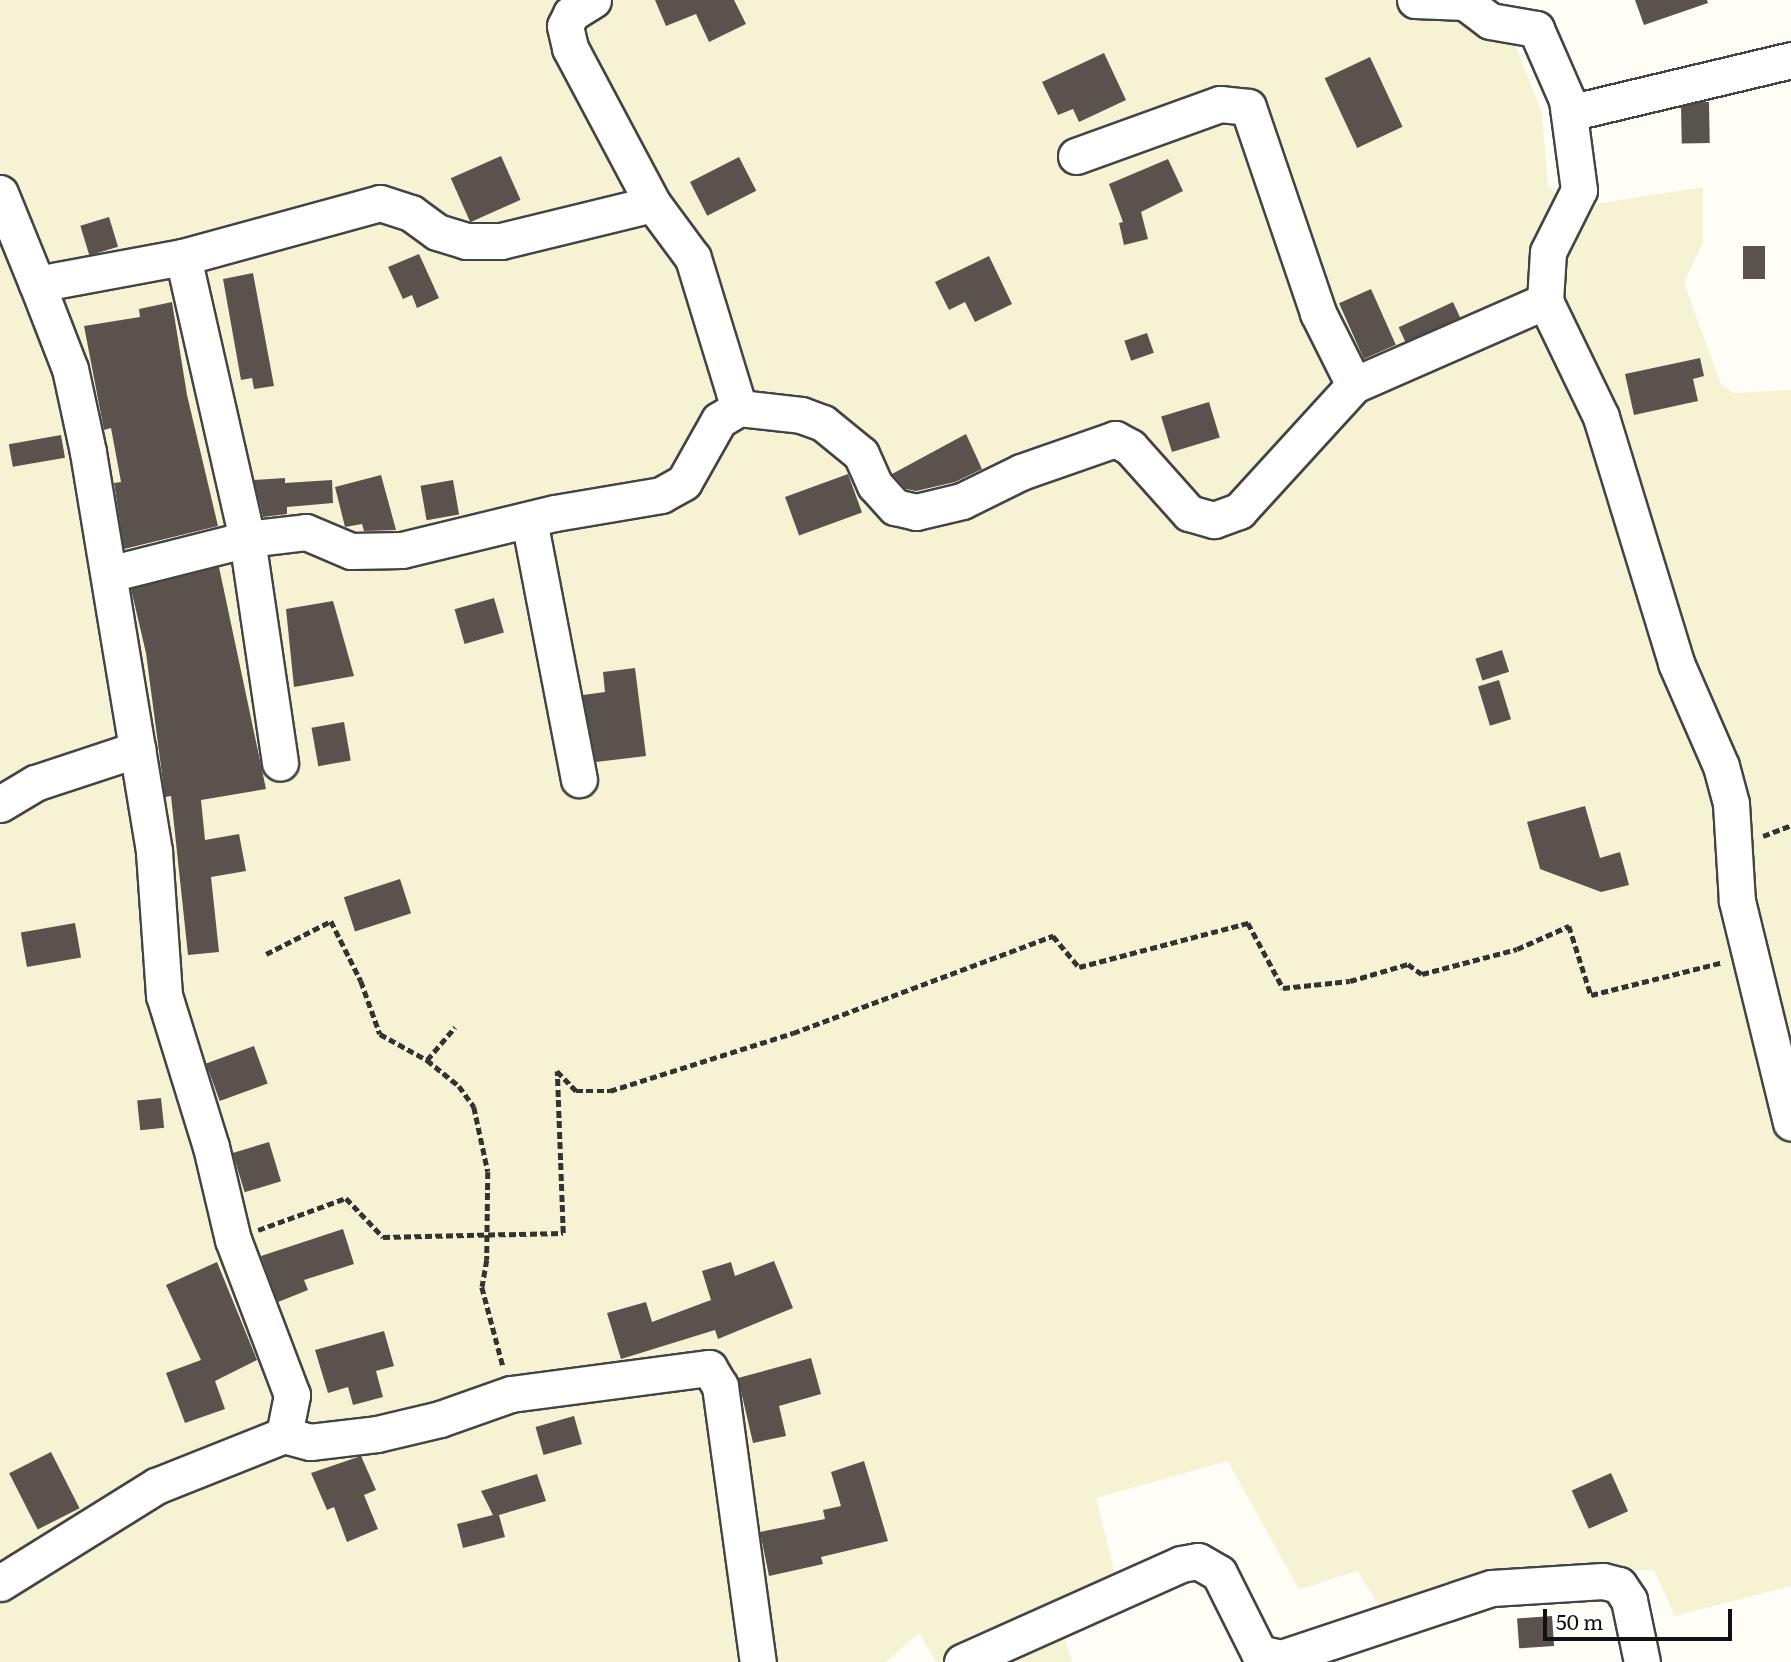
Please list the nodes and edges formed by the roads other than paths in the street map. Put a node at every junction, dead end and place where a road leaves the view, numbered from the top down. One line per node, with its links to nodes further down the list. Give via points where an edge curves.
1 (593, 0): 7 (street, via 571,14 565,26 570,48)
2 (1415, 0): 4 (street, via 1465,2 1490,22 1536,29)
3 (1791, 60): 4 (street)
4 (1569, 113): 10 (street, via 1579,190 1548,252)
5 (1076, 156): 11 (street, via 1220,104 1248,107 1318,313)
6 (0, 192): 9 (street)
7 (653, 204): 8 (street, via 501,241 466,240 437,232 411,212 380,203); 12 (street, via 693,258)
8 (183, 257): 9 (street); 14 (street)
9 (37, 284): 15 (street, via 70,369)
10 (1545, 301): 11 (street); 20 (street, via 1616,460 1676,663 1721,766 1741,857 1750,953)
11 (1354, 385): 12 (street, via 1238,510 1214,520 1189,513 1129,447 1115,439 1021,472 962,501 916,512 895,507 875,485 861,454 823,423 802,415)
12 (739, 408): 13 (street, via 719,420 691,472 671,491)
13 (529, 520): 14 (street, via 378,554 351,551 306,532); 18 (street)
14 (247, 539): 15 (street); 17 (street)
15 (109, 574): 16 (street)
16 (138, 748): 19 (street, via 35,783); 21 (street, via 153,851 164,995 211,1147 233,1240 292,1395)
17 (280, 763)
18 (579, 779)
19 (0, 804)
20 (1791, 1122)
21 (284, 1435): 22 (street, via 156,1486); 23 (street, via 310,1442 377,1434 440,1419 511,1394 709,1368 720,1386)
22 (0, 1583)
23 (758, 1662)
24 (962, 1662): 25 (street, via 1181,1564 1198,1562 1219,1573 1259,1653 1281,1658 1492,1588 1604,1581 1619,1585 1629,1600)
25 (1642, 1662)

